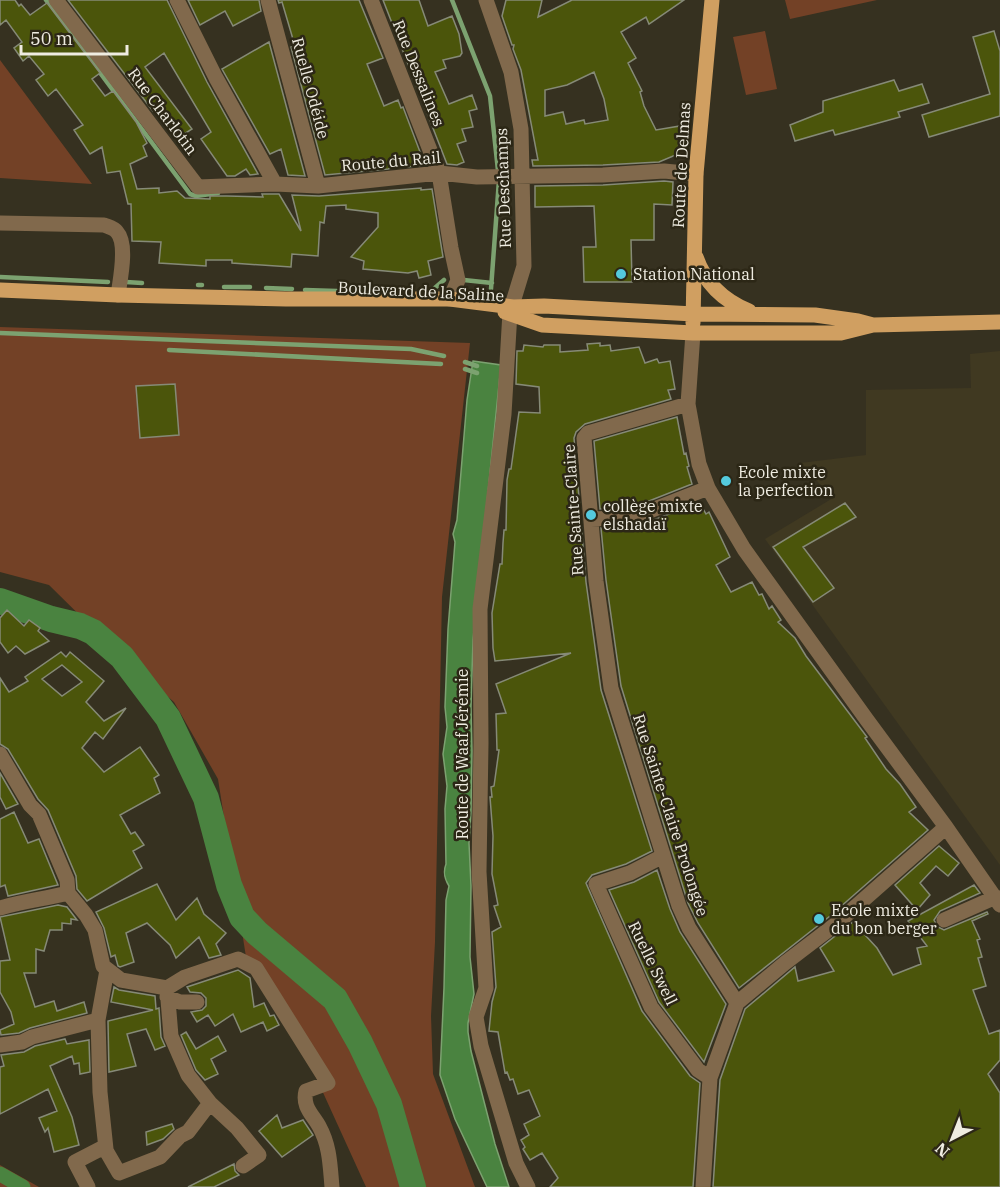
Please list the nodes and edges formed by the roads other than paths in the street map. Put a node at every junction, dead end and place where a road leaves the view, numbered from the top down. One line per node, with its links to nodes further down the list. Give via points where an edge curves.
1 (56, 0): 12 (street, Rue Charlotin)
2 (177, 0): 10 (street)
3 (268, 0): 11 (street, Ruelle Odéide)
4 (371, 0): 7 (street, Rue Dessalines)
5 (486, 0): 9 (street, Rue Deschamps, via 511,72 521,129)
6 (712, 0): 8 (main road, Route de Delmas)
7 (439, 173): 9 (street, Route du Rail); 11 (street, Route du Rail); 18 (street, Rue Dessalines, via 458,280)
8 (696, 174): 9 (street, Route du Rail, via 664,171); 14 (main road, Route de Delmas)
9 (522, 176): 19 (street, Rue Deschamps, via 524,266)
10 (274, 184): 11 (street, Route du Rail); 12 (street, Route du Rail)
11 (318, 186)
12 (198, 187)
13 (0, 223): 16 (street, via 104,225 115,229 123,252)
14 (695, 251): 20 (main road, Route de Delmas); 21 (main road, via 705,276 723,297)
15 (0, 290): 16 (main road, Boulevard de la Saline)
16 (118, 296): 18 (main road, Boulevard de la Saline)
17 (0, 297): 19 (main road, Boulevard de la Saline)
18 (450, 299): 19 (main road, Boulevard de la Saline)
19 (512, 310): 20 (main road, Boulevard de la Saline, via 544,306); 24 (main road, Boulevard de la Saline, via 542,325); 48 (street, Route de Waaf Jérémie, via 504,414 480,609 479,872 486,988 476,1017 516,1163)
20 (694, 314): 21 (main road, Boulevard de la Saline); 24 (main road, Route de Delmas)
21 (760, 314): 23 (main road, Boulevard de la Saline, via 814,315)
22 (1000, 322): 23 (main road, Boulevard de la Saline)
23 (873, 326): 24 (main road, Boulevard de la Saline, via 841,333)
24 (693, 333): 25 (street)
25 (688, 404): 26 (street, via 699,464); 27 (street, Rue Sainte-Claire, via 588,433 584,438)
26 (708, 488): 27 (street, via 648,512); 30 (street, via 744,549)
27 (591, 519): 28 (street, Rue Sainte-Claire)
28 (611, 688): 31 (street, Rue Sainte-Claire Prolongée)
29 (0, 754): 32 (street, via 39,814 67,880)
30 (946, 827): 33 (street); 39 (street, via 836,924)
31 (663, 856): 39 (street, Rue Sainte-Claire Prolongée, via 688,928); 42 (street, Ruelle Swell, via 596,884 651,1007 698,1070)
32 (68, 893): 34 (street); 36 (street, via 95,930)
33 (998, 901): 35 (street)
34 (0, 908)
35 (944, 920)
36 (106, 970): 37 (street, via 121,980); 40 (street)
37 (167, 993): 38 (street, via 180,1002); 43 (street, via 176,1049 188,1075); 47 (street, via 185,977 238,959 256,968 328,1083 306,1091 304,1099 328,1145)
38 (197, 1002)
39 (737, 1003): 42 (street)
40 (98, 1020): 41 (street); 44 (street)
41 (0, 1045)
42 (710, 1078): 49 (street)
43 (210, 1102): 44 (street, via 188,1132 160,1157 140,1166 120,1173); 45 (street, via 259,1155)
44 (104, 1147): 46 (street, via 75,1162)
45 (243, 1166)
46 (88, 1187)
47 (332, 1187)
48 (528, 1187)
49 (703, 1187)

